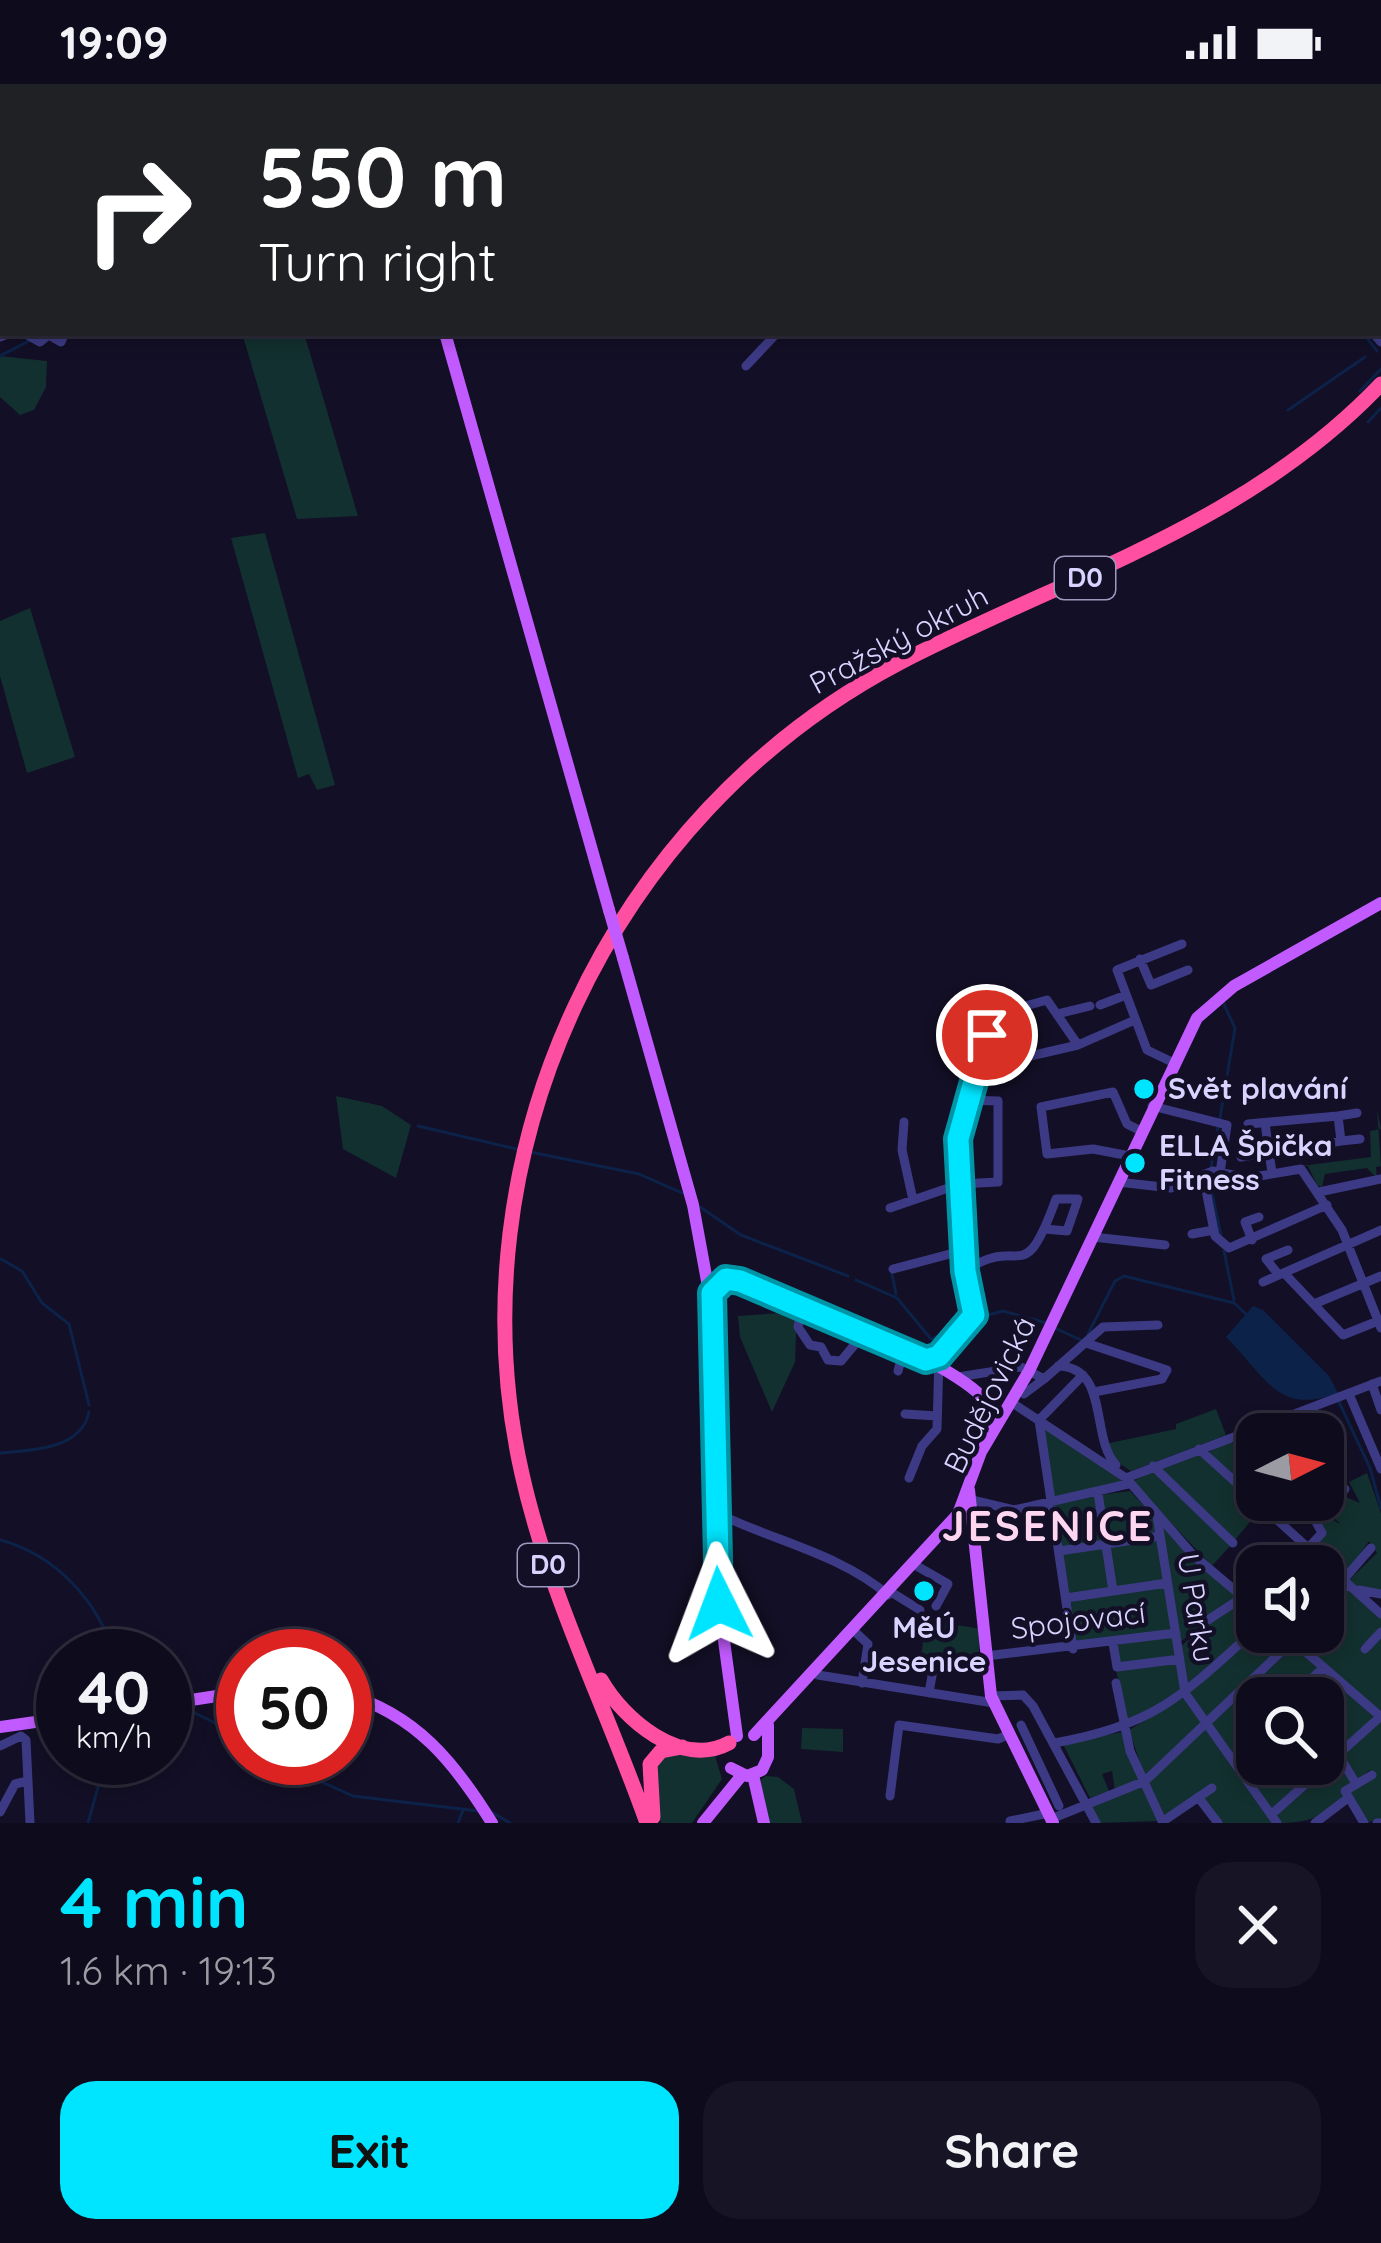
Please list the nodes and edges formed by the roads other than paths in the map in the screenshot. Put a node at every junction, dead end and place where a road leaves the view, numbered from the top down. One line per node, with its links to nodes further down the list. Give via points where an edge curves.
1 (446, 336): 56 (main road, bridge, via 687,1184)
2 (774, 336): 3 (street)
3 (746, 366)
4 (1381, 384): 25 (highway, Pražský okruh / D0, via 1229,507 886,670 765,754 684,835 605,945 557,1045)
5 (1381, 395): 25 (highway, Pražský okruh / D0, via 1284,479 1223,519 901,670 760,768 690,839 611,950)
6 (1381, 903): 15 (main road, Budějovická, via 1218,997)
7 (1182, 944): 8 (street)
8 (1140, 959): 9 (street, via 1151,985); 10 (street, via 1118,970)
9 (1188, 970)
10 (1126, 995): 11 (street); 12 (street)
11 (1057, 1014): 13 (street, via 1047,1000 1015,1008); 14 (street)
12 (1136, 1020): 14 (street); 15 (street, via 1148,1051)
13 (1005, 1031): 14 (street, via 1023,1057); 16 (street, via 986,1037)
14 (1078, 1045)
15 (1172, 1062): 17 (main road, Budějovická)
16 (965, 1100): 35 (street); 35 (street, via 998,1101 998,1182)
17 (1152, 1106): 23 (main road, Budějovická); 31 (street, via 1220,1121 1228,1130)
18 (1357, 1113): 19 (street)
19 (1338, 1116): 21 (street); 26 (street)
20 (904, 1122): 37 (street)
21 (1265, 1123): 22 (street); 27 (street)
22 (1248, 1124)
23 (1141, 1131): 28 (main road, Budějovická); 28 (street, via 1124,1119 1117,1093 1041,1108 1047,1154 1093,1149)
24 (1360, 1139): 26 (street)
25 (530, 1140): 30 (highway, Pražský okruh / D0)
26 (1341, 1141): 27 (street)
27 (1269, 1153): 29 (street); 32 (street)
28 (1130, 1156): 34 (main road, Budějovická)
29 (1240, 1157)
30 (524, 1168): 132 (highway, Pražský okruh / D0, via 512,1324 520,1422 542,1523); 172 (highway, Pražský okruh / D0, via 505,1324 517,1450 550,1570)
31 (1211, 1173): 32 (street); 34 (street, via 1171,1189); 45 (street)
32 (1272, 1173): 36 (street, via 1301,1169)
33 (1381, 1179): 36 (street)
34 (1118, 1182): 44 (main road, Budějovická)
35 (960, 1184): 37 (street); 49 (street)
36 (1319, 1192): 38 (street)
37 (913, 1200): 39 (street)
38 (1327, 1205): 46 (street); 47 (street)
39 (890, 1208)
40 (1259, 1216): 46 (street, via 1244,1222)
41 (1046, 1229): 52 (street, via 1030,1256)
42 (1381, 1230): 47 (street)
43 (1192, 1234): 45 (street)
44 (1093, 1237): 48 (street); 70 (main road, Budějovická)
45 (1220, 1239): 46 (street, via 1231,1248)
46 (1252, 1240)
47 (1349, 1244): 53 (street); 58 (street)
48 (1165, 1245)
49 (965, 1250): 51 (street); 52 (street)
50 (1288, 1250): 53 (street, via 1265,1259)
51 (893, 1269)
52 (965, 1271): 67 (street, via 969,1322)
53 (1281, 1274): 57 (street); 60 (street)
54 (1381, 1276): 58 (street)
55 (726, 1279): 56 (main road); 59 (main road); 61 (main road)
56 (707, 1281): 59 (main road)
57 (1263, 1282)
58 (1365, 1282): 60 (street); 62 (street)
59 (710, 1302): 154 (main road, via 719,1604)
60 (1314, 1304): 62 (street, via 1343,1335)
61 (802, 1305): 64 (main road); 64 (street, via 799,1330 827,1360 841,1361)
62 (1380, 1324)
63 (1158, 1325): 65 (street, via 1109,1325)
64 (875, 1336): 66 (main road)
65 (1086, 1343): 68 (street); 75 (street, via 1167,1370 1162,1379)
66 (904, 1349): 67 (main road); 69 (street)
67 (934, 1361): 72 (main road); 81 (street)
68 (1058, 1366): 71 (street); 73 (street)
69 (898, 1371)
70 (1029, 1371): 72 (street); 73 (street); 78 (main road, Budějovická)
71 (1083, 1375): 75 (street); 82 (street)
72 (958, 1377): 83 (main road, via 988,1408)
73 (1045, 1379): 76 (street)
74 (1376, 1383): 77 (street); 79 (street)
75 (1094, 1392): 88 (street, via 1104,1448)
76 (1024, 1394)
77 (1342, 1397): 84 (street); 86 (street)
78 (1011, 1402): 82 (street); 83 (main road, Budějovická)
79 (1381, 1410)
80 (905, 1414): 81 (street)
81 (937, 1416): 87 (street)
82 (1040, 1420): 88 (street); 92 (street)
83 (988, 1437): 91 (main road, Budějovická)
84 (1199, 1449): 85 (street); 100 (street)
85 (1153, 1466): 88 (street); 98 (street)
86 (1381, 1469)
87 (909, 1478)
88 (1127, 1481): 90 (street); 93 (street)
89 (1345, 1489): 101 (street, via 1316,1520 1322,1533)
90 (1098, 1493): 92 (street); 99 (street)
91 (970, 1495): 92 (street, via 1014,1510); 95 (main road, Budějovická); 96 (main road)
92 (1051, 1504): 103 (street)
93 (1157, 1516): 97 (street, U Parku); 109 (street)
94 (730, 1519): 111 (street, via 853,1567)
95 (953, 1523): 96 (main road); 104 (main road, Budějovická)
96 (974, 1530): 128 (main road)
97 (1160, 1536): 99 (street); 106 (street, U Parku)
98 (1233, 1543)
99 (1106, 1544): 103 (street); 110 (street)
100 (1305, 1545)
101 (1311, 1545)
102 (1371, 1548): 107 (street)
103 (1059, 1551): 113 (street)
104 (915, 1565): 111 (main road, Budějovická); 115 (street, via 948,1584)
105 (1344, 1580): 107 (street)
106 (1167, 1583): 110 (street); 121 (street, U Parku)
107 (1348, 1584): 108 (street); 112 (street); 117 (street)
108 (1344, 1588)
109 (1236, 1590)
110 (1113, 1591): 113 (street)
111 (890, 1593): 116 (street); 119 (main road, Budějovická)
112 (1381, 1594)
113 (1066, 1598): 124 (street)
114 (1236, 1602): 118 (street)
115 (936, 1606)
116 (920, 1610)
117 (1381, 1614)
118 (1208, 1620)
119 (852, 1629): 136 (street, via 868,1644); 154 (main road, Budějovická)
120 (1381, 1632): 125 (street)
121 (1176, 1633): 122 (street, Spojovací); 129 (street, U Parku)
122 (1113, 1642): 124 (street, Spojovací); 129 (street, via 1117,1667)
123 (1236, 1648): 139 (street)
124 (1073, 1649): 128 (street, Spojovací)
125 (1365, 1649)
126 (1281, 1653): 134 (street)
127 (1306, 1653): 131 (street)
128 (986, 1656): 141 (main road)
129 (1180, 1659): 139 (street, U Parku)
130 (934, 1664): 138 (street)
131 (1323, 1668): 135 (street); 143 (street)
132 (597, 1672): 154 (highway, via 651,1735); 172 (highway, Pražský okruh / D0)
133 (818, 1675): 136 (street)
134 (1256, 1677)
135 (1313, 1677)
136 (862, 1682): 138 (street)
137 (1117, 1683): 147 (street)
138 (929, 1693): 141 (street)
139 (1186, 1694): 145 (street, U Parku); 147 (street)
140 (1236, 1696): 145 (street)
141 (993, 1699): 148 (main road); 149 (street, via 1023,1695)
142 (372, 1704): 169 (main road, via 433,1742)
143 (1381, 1716): 153 (street)
144 (36, 1722): 146 (main road)
145 (1207, 1723): 159 (street); 171 (street, U Parku)
146 (0, 1727)
147 (1126, 1729): 151 (street); 159 (street)
148 (1016, 1730): 150 (street); 164 (street, via 998,1739 899,1725); 170 (main road)
149 (1050, 1731): 150 (street); 151 (street)
150 (1029, 1741): 163 (street)
151 (1055, 1743): 157 (street)
152 (0, 1746): 158 (street, via 24,1737)
153 (1344, 1749)
154 (743, 1752): 172 (highway, via 658,1753 647,1772); 175 (main road); 176 (main road)
155 (1344, 1764): 160 (street)
156 (1372, 1775): 160 (street)
157 (1074, 1779): 163 (street); 167 (street)
158 (28, 1781): 168 (street, via 15,1784); 174 (street)
159 (1145, 1781): 167 (street); 178 (street)
160 (1355, 1782): 166 (street)
161 (1305, 1785): 171 (street)
162 (1212, 1788): 165 (street)
163 (1052, 1790): 170 (street)
164 (890, 1796)
165 (1198, 1797): 178 (street); 179 (street)
166 (1348, 1798): 180 (street); 181 (street)
167 (1088, 1805): 170 (street); 177 (street)
168 (0, 1812)
169 (487, 1815)
170 (1056, 1817): 173 (street)
171 (1274, 1819)
172 (652, 1821)
173 (1010, 1821)
174 (30, 1823)
175 (703, 1823)
176 (764, 1823)
177 (1096, 1823)
178 (1162, 1823)
179 (1218, 1823)
180 (1315, 1823)
181 (1364, 1823)

